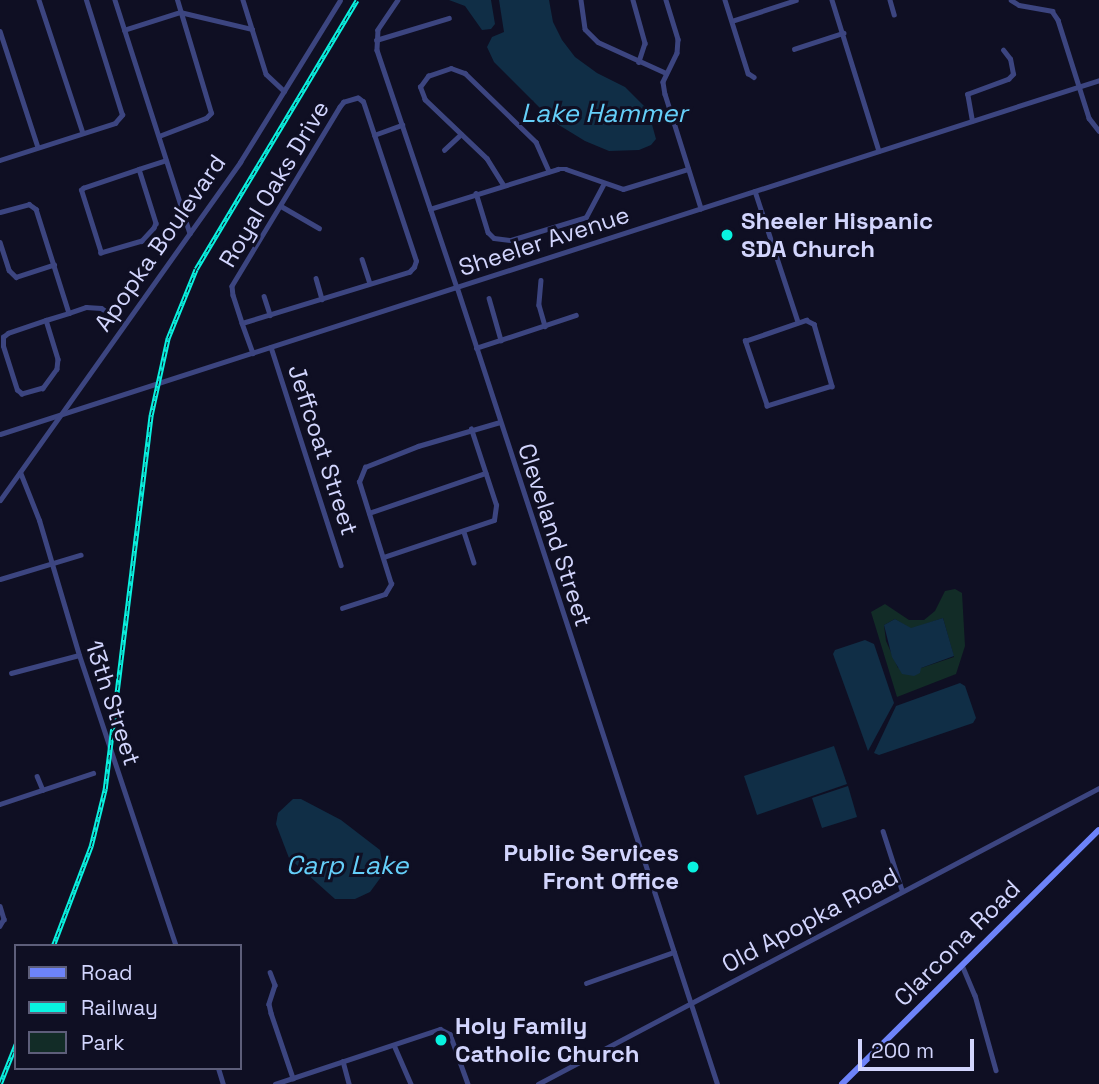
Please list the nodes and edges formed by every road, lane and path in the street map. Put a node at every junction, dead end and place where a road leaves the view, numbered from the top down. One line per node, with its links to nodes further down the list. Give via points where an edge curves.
1 (38, 0): 36 (street)
2 (86, 0): 36 (street, via 122,115 115,123)
3 (115, 0): 21 (street)
4 (177, 0): 16 (street)
5 (243, 0): 20 (street)
6 (340, 0): 32 (street, Apopka Boulevard)
7 (398, 0): 24 (street)
8 (581, 0): 27 (street, via 585,29 598,42)
9 (632, 0): 27 (street, via 645,43)
10 (666, 0): 28 (street, via 678,39 677,53)
11 (725, 0): 19 (street)
12 (796, 0): 19 (street)
13 (832, 0): 23 (street)
14 (890, 0): 17 (street)
15 (1011, 0): 31 (street, via 1052,11)
16 (180, 12): 20 (street); 21 (street); 39 (street, via 211,107 206,118)
17 (894, 14)
18 (449, 18): 24 (street)
19 (732, 21): 29 (street, via 748,73)
20 (253, 29): 32 (street, via 266,74)
21 (124, 30): 39 (street)
22 (0, 31): 40 (street)
23 (843, 33): 25 (street); 42 (street)
24 (376, 41): 34 (street, Cleveland Street)
25 (794, 49)
26 (1003, 50): 33 (street, via 1013,74 967,94)
27 (639, 62): 28 (street)
28 (666, 73): 46 (street, via 665,94)
29 (754, 77)
30 (1099, 80): 31 (street, Sheeler Avenue)
31 (1079, 87): 33 (street, Sheeler Avenue); 35 (street)
32 (284, 91): 57 (street, Apopka Boulevard)
33 (972, 121): 42 (street, Sheeler Avenue)
34 (402, 125): 38 (street); 54 (street, Cleveland Street)
35 (1099, 131)
36 (83, 133): 40 (street)
37 (461, 134): 41 (street); 47 (street, via 425,100 420,87 428,76 452,68 465,73 536,142); 49 (street, via 493,165)
38 (374, 135): 52 (street, Royal Oaks Drive, via 363,102 358,98 344,102); 63 (street, Royal Oaks Drive, via 416,261 409,272)
39 (159, 136): 44 (street)
40 (38, 148): 43 (street)
41 (444, 150)
42 (879, 151): 50 (street, Sheeler Avenue)
43 (0, 160)
44 (166, 160): 45 (street); 57 (street)
45 (139, 169): 45 (street, via 81,190 101,253 142,242 154,228)
46 (688, 170): 48 (street, via 623,189); 53 (street)
47 (549, 171): 48 (street, via 566,169); 49 (street)
48 (604, 183): 51 (street, via 586,217 511,240 494,238 488,232)
49 (503, 185): 51 (street)
50 (755, 191): 53 (street, Sheeler Avenue); 72 (street)
51 (476, 193): 54 (street)
52 (281, 205): 56 (street); 74 (street, Royal Oaks Drive, via 232,286)
53 (702, 208): 64 (street, Sheeler Avenue)
54 (430, 209): 64 (street, Cleveland Street)
55 (0, 212): 60 (street, via 24,204 33,206)
56 (319, 228)
57 (190, 233): 73 (street, Apopka Boulevard)
58 (0, 242): 60 (street, via 9,270 16,276)
59 (362, 259): 63 (street)
60 (54, 265): 68 (street)
61 (316, 278): 67 (street)
62 (541, 279): 75 (street, via 539,305)
63 (370, 283): 67 (street, Royal Oaks Drive)
64 (457, 288): 77 (street, Sheeler Avenue); 78 (street, Cleveland Street)
65 (264, 296): 69 (street)
66 (489, 298): 76 (street)
67 (322, 299): 69 (street, Royal Oaks Drive)
68 (69, 313): 71 (street); 73 (street, via 101,308)
69 (270, 315): 74 (street, Royal Oaks Drive)
70 (576, 315): 75 (street)
71 (46, 320): 71 (street, via 57,369 43,388 22,394 2,341 8,333)
72 (798, 322): 72 (street, via 746,341 767,406 832,386 814,324)
73 (125, 323): 80 (street, Apopka Boulevard)
74 (242, 323): 79 (street, Royal Oaks Drive)
75 (545, 326): 76 (street)
76 (501, 340): 78 (street)
77 (271, 347): 79 (street, Sheeler Avenue); 93 (street, Jeffcoat Street)
78 (476, 348): 81 (street, Cleveland Street)
79 (253, 353): 80 (street, Sheeler Avenue)
80 (60, 415): 83 (street, Sheeler Avenue); 84 (street, Apopka Boulevard)
81 (500, 422): 82 (street); 109 (street, Cleveland Street)
82 (471, 429): 85 (street); 87 (street, via 365,467 359,482)
83 (0, 434)
84 (20, 472): 86 (street, Apopka Boulevard); 92 (street, 13th Street)
85 (485, 473): 87 (street); 88 (street, via 497,515 489,524)
86 (0, 500)
87 (369, 513): 90 (street)
88 (464, 532): 90 (street); 91 (street)
89 (80, 555): 92 (street)
90 (384, 557): 95 (street, via 391,578 389,590)
91 (474, 562)
92 (50, 563): 94 (street); 96 (street, 13th Street)
93 (341, 565)
94 (0, 579)
95 (342, 608)
96 (79, 655): 97 (street); 108 (street, 13th Street)
97 (10, 673)
98 (93, 773): 101 (street)
99 (37, 776): 101 (street)
100 (1099, 788): 105 (street, Old Apopka Road)
101 (43, 790): 102 (street)
102 (0, 804)
103 (1099, 830): 110 (main road, Clarcona Road)
104 (883, 831): 105 (street)
105 (902, 890): 113 (street, Old Apopka Road)
106 (0, 906): 107 (street)
107 (0, 926)
108 (175, 944)
109 (674, 952): 112 (street); 113 (street, Cleveland Street)
110 (962, 965): 116 (street); 124 (main road, Clarcona Road)
111 (270, 972): 117 (street, via 275,985 269,1004)
112 (586, 983)
113 (691, 1004): 122 (street, Old Apopka Road); 123 (street, Cleveland Street)
114 (394, 1045): 115 (street); 120 (street); 121 (street, via 447,1030)
115 (343, 1061): 117 (street); 119 (street)
116 (996, 1070)
117 (293, 1078): 118 (street)
118 (275, 1084)
119 (349, 1084)
120 (411, 1084)
121 (468, 1084)
122 (538, 1084)
123 (718, 1084)
124 (842, 1084)

